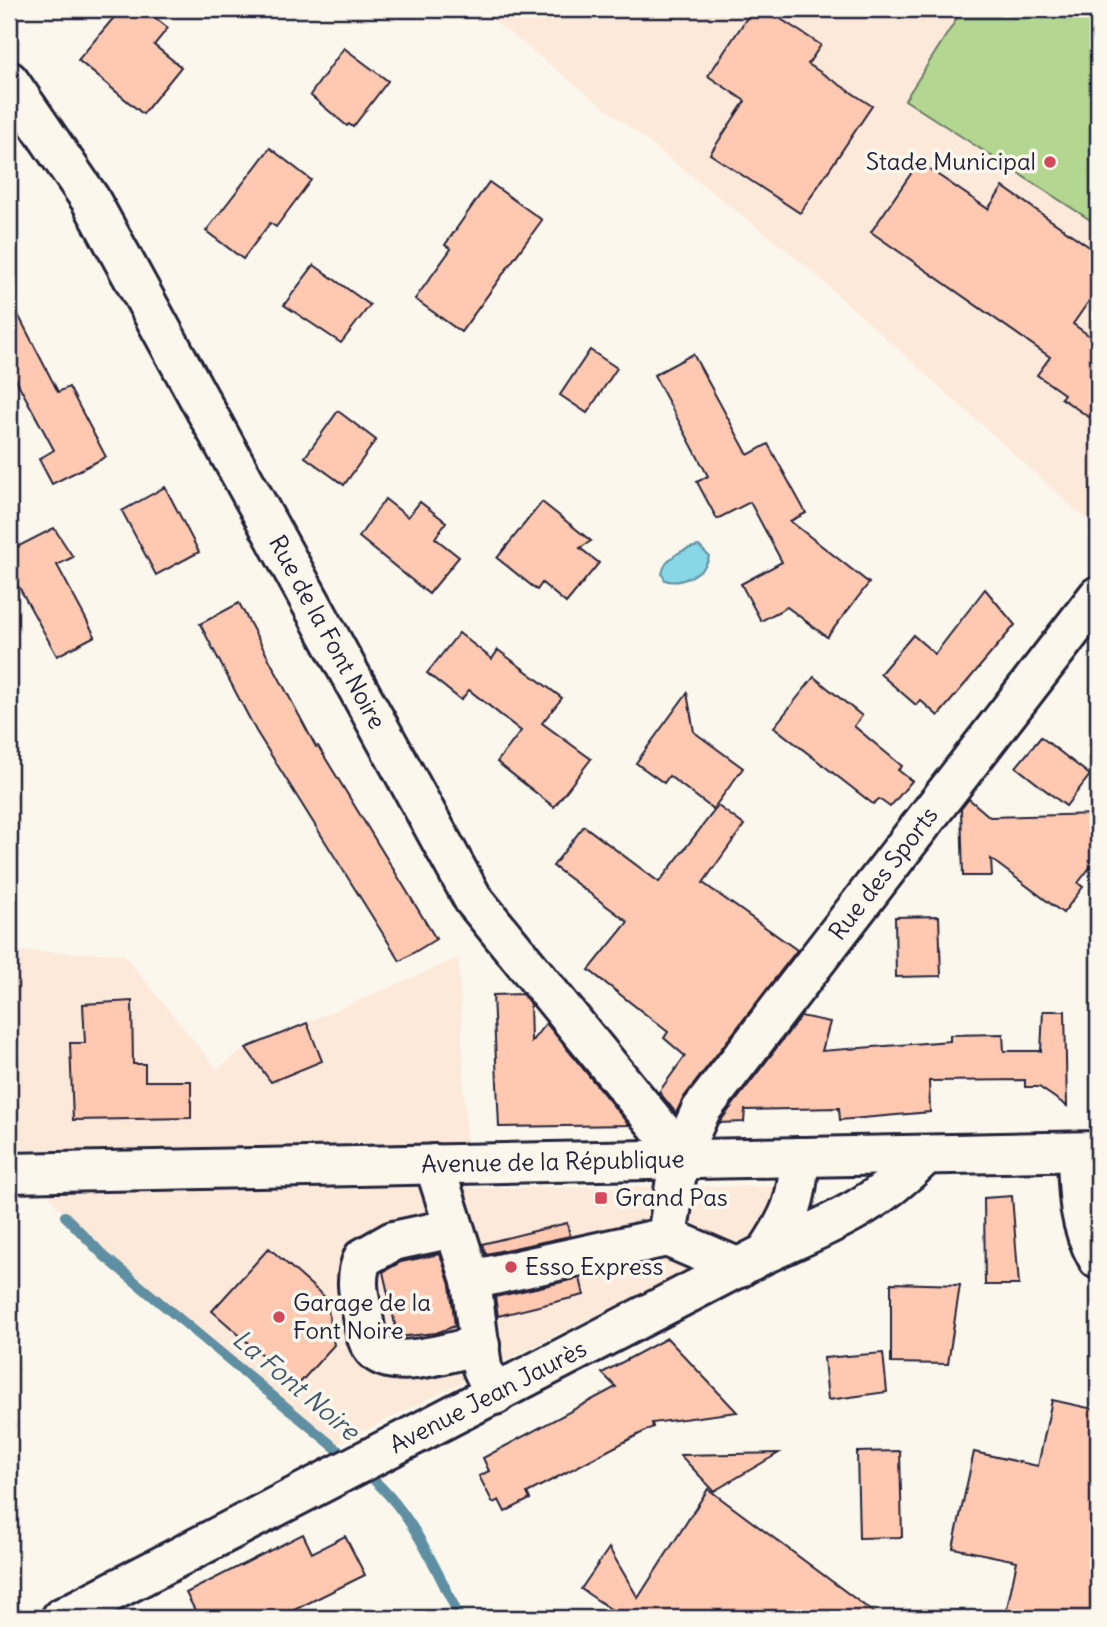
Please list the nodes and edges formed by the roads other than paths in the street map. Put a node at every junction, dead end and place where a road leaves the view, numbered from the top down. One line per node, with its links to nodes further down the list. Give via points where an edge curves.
1 (9, 81): 6 (main road, Rue de la Font Noire, via 90,199 473,899 662,1131)
2 (1098, 596): 6 (main road, Rue des Sports, via 701,1110)
3 (1088, 1151): 4 (main road, Avenue de la République); 11 (main road, via 1079,1210)
4 (926, 1155): 5 (main road, Avenue de la République); 12 (main road, Avenue Jean Jaurès, via 894,1187 853,1214)
5 (799, 1157): 6 (main road, Avenue de la République); 12 (main road, via 798,1192 790,1216)
6 (679, 1159): 7 (main road, Avenue de la République); 10 (main road, Rue des Sports)
7 (434, 1164): 8 (main road, Avenue de la République); 9 (main road)
8 (9, 1173)
9 (454, 1228): 13 (main road); 14 (main road, via 393,1241 363,1258 357,1285 367,1338 384,1358 402,1361)
10 (667, 1237): 12 (main road); 13 (main road)
11 (1098, 1259)
12 (753, 1261): 15 (main road, Avenue Jean Jaurès)
13 (471, 1280): 14 (main road)
14 (480, 1345): 15 (main road, via 482,1368)
15 (495, 1395): 16 (main road, Avenue Jean Jaurès)
16 (79, 1614)

